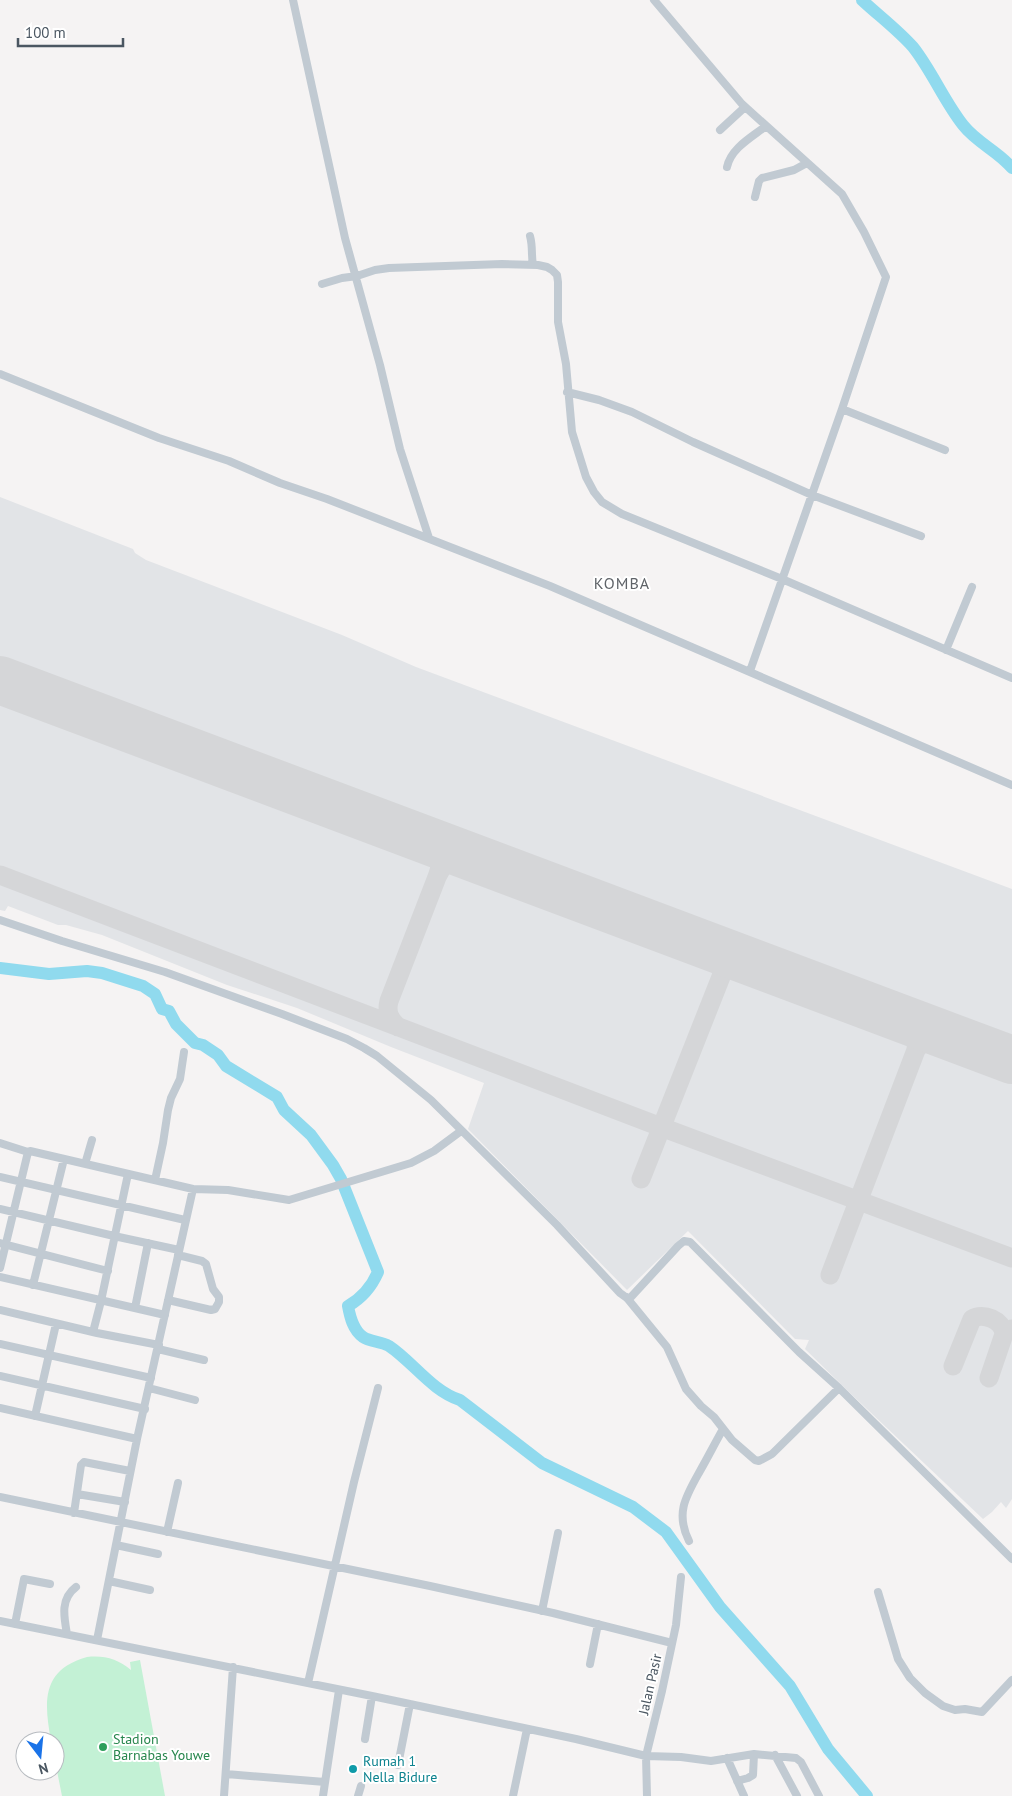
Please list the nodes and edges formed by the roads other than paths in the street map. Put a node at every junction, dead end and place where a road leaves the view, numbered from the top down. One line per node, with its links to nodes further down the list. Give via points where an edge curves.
1 (293, 0): 11 (street, via 345,238)
2 (654, 0): 3 (street)
3 (745, 107): 4 (street); 5 (street)
4 (766, 126): 6 (street); 7 (street, via 731,155)
5 (720, 130)
6 (807, 163): 8 (street, via 794,170 762,178); 15 (street, via 842,194 886,277)
7 (726, 167)
8 (755, 197)
9 (530, 236): 10 (street)
10 (533, 265): 11 (street, via 389,268); 14 (street, via 548,267 556,275)
11 (357, 276): 12 (street); 19 (street, via 400,449)
12 (322, 284)
13 (0, 374): 19 (street, via 159,438 229,461)
14 (567, 392): 17 (street, via 632,412); 20 (street, via 572,432 586,477 602,502 622,514)
15 (842, 408): 16 (street); 17 (street)
16 (946, 450)
17 (812, 495): 18 (street); 20 (street)
18 (921, 536)
19 (429, 538): 23 (street)
20 (782, 579): 22 (street); 23 (street)
21 (972, 587): 22 (street)
22 (946, 650): 24 (street)
23 (750, 672): 25 (street)
24 (1012, 678)
25 (1012, 785)
26 (0, 920): 28 (street, via 165,972 347,1039 377,1056 413,1084)
27 (184, 1052): 36 (street, via 180,1079 168,1110)
28 (461, 1131): 38 (street, via 411,1163 289,1200 228,1190); 54 (street)
29 (92, 1140): 33 (street)
30 (0, 1143): 31 (street)
31 (28, 1152): 32 (street); 37 (street)
32 (64, 1159): 33 (street); 39 (street)
33 (85, 1164): 34 (street)
34 (128, 1174): 36 (street); 40 (street)
35 (0, 1177): 37 (street)
36 (155, 1180): 38 (street)
37 (20, 1183): 39 (street); 42 (street)
38 (193, 1189): 44 (street)
39 (55, 1191): 40 (street); 43 (street)
40 (120, 1205): 44 (street); 45 (street)
41 (0, 1209): 42 (street)
42 (13, 1213): 43 (street); 47 (street)
43 (48, 1220): 45 (street); 49 (street)
44 (185, 1220): 48 (street)
45 (114, 1236): 46 (street); 51 (street)
46 (148, 1243): 48 (street); 57 (street)
47 (3, 1244): 49 (street); 50 (street)
48 (178, 1253): 55 (street); 55 (street, via 206,1264 219,1302 211,1310)
49 (40, 1254): 51 (street); 53 (street)
50 (0, 1268)
51 (108, 1271): 56 (street)
52 (0, 1277): 53 (street)
53 (34, 1285): 56 (street)
54 (627, 1298): 71 (street, via 678,1246 684,1241 690,1242); 76 (street, via 667,1347 686,1389)
55 (168, 1300): 59 (street)
56 (101, 1301): 57 (street); 61 (street)
57 (136, 1308): 59 (street)
58 (0, 1310): 60 (street)
59 (165, 1315): 63 (street)
60 (56, 1324): 61 (street); 64 (street)
61 (93, 1332): 63 (street)
62 (0, 1344): 64 (street)
63 (158, 1347): 65 (street); 67 (street)
64 (49, 1355): 67 (street); 68 (street)
65 (204, 1360)
66 (0, 1376): 68 (street)
67 (151, 1378): 69 (street)
68 (42, 1385): 74 (street); 75 (street)
69 (149, 1388): 72 (street); 74 (street)
70 (378, 1388): 91 (street)
71 (839, 1388): 76 (street, via 772,1454 759,1461); 90 (street)
72 (195, 1400)
73 (0, 1408): 75 (street)
74 (144, 1408): 77 (street)
75 (35, 1416): 77 (street)
76 (723, 1429): 87 (street, via 690,1486 684,1503 682,1522)
77 (137, 1439): 78 (street)
78 (130, 1471): 80 (street, via 84,1462); 82 (street)
79 (178, 1483): 85 (street)
80 (77, 1494): 82 (street); 83 (street)
81 (0, 1497): 83 (street)
82 (125, 1502): 84 (street)
83 (74, 1513): 84 (street)
84 (121, 1522): 85 (street); 88 (street)
85 (167, 1532): 91 (street)
86 (558, 1533): 98 (street)
87 (689, 1541)
88 (116, 1545): 89 (street); 93 (street)
89 (158, 1554)
90 (1012, 1559)
91 (335, 1567): 98 (street); 108 (street)
92 (681, 1576): 104 (street, Jalan Pasir)
93 (109, 1581): 96 (street); 103 (street)
94 (50, 1584): 100 (street, via 24,1579)
95 (76, 1587): 102 (street, via 65,1600 64,1618)
96 (150, 1590)
97 (878, 1592): 107 (street, via 898,1658 910,1678 943,1706 982,1712)
98 (542, 1611): 101 (street)
99 (0, 1621): 100 (street)
100 (15, 1624): 102 (street)
101 (598, 1624): 104 (street); 105 (street)
102 (68, 1634): 103 (street)
103 (97, 1640): 106 (street)
104 (672, 1643): 116 (street, Jalan Pasir)
105 (590, 1664)
106 (233, 1667): 108 (street); 119 (street)
107 (1012, 1680)
108 (308, 1683): 109 (street)
109 (339, 1690): 110 (street); 121 (street)
110 (372, 1696): 111 (street); 113 (street)
111 (410, 1704): 112 (street); 118 (street)
112 (527, 1729): 116 (street); 126 (street)
113 (365, 1740)
114 (754, 1754): 115 (street); 117 (street); 120 (street, via 753,1775)
115 (775, 1755): 129 (street); 130 (street, via 796,1758 801,1762)
116 (646, 1756): 117 (street, via 711,1761); 127 (street, Jalan Pasir)
117 (727, 1758): 120 (street)
118 (398, 1765)
119 (226, 1774): 121 (street); 123 (street)
120 (737, 1781): 128 (street)
121 (325, 1782): 124 (street)
122 (361, 1786): 125 (street)
123 (224, 1796)
124 (326, 1796)
125 (358, 1796)
126 (513, 1796)
127 (647, 1796)
128 (744, 1796)
129 (797, 1796)
130 (819, 1796)

